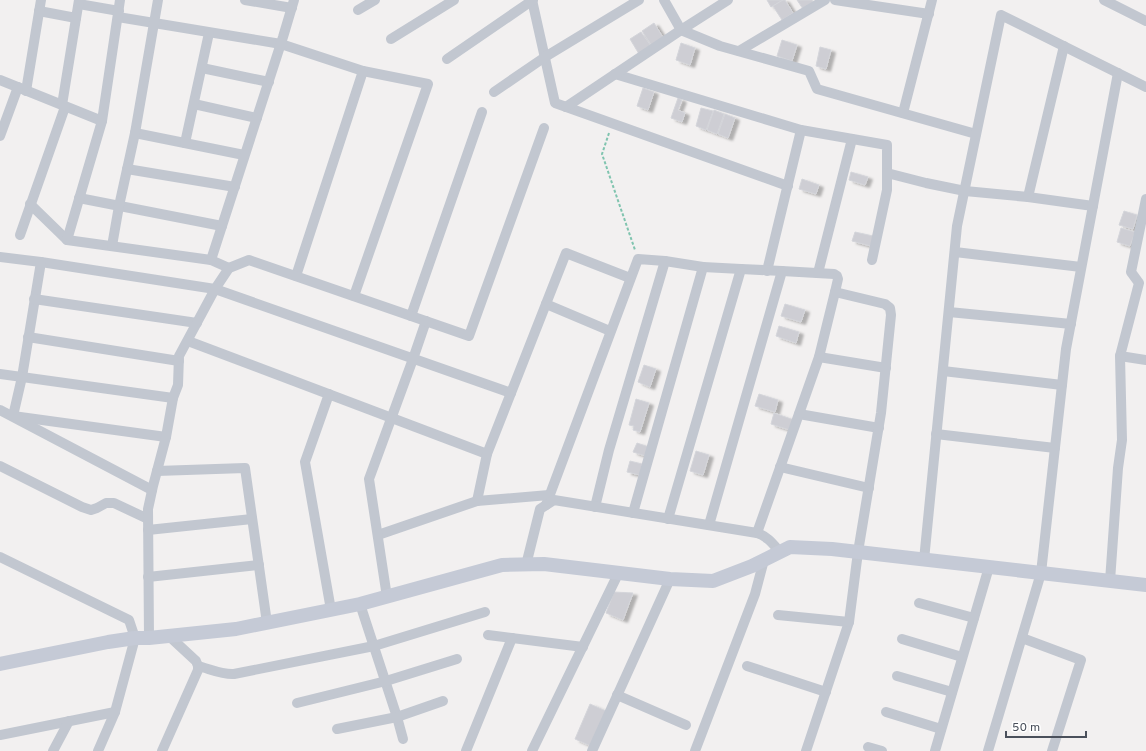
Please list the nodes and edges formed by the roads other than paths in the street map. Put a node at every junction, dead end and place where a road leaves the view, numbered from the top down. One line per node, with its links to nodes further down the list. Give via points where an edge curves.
1 (41, 0): 18 (street)
2 (120, 0): 19 (street)
3 (158, 0): 23 (street)
4 (245, 0): 16 (street)
5 (374, 0): 17 (street)
6 (454, 0): 26 (street)
7 (532, 0): 30 (street); 31 (street)
8 (639, 0): 30 (street)
9 (664, 0): 24 (street)
10 (728, 0): 24 (street)
11 (825, 0): 29 (street)
12 (835, 0): 20 (street)
13 (932, 0): 20 (street)
14 (1104, 0): 22 (street)
15 (79, 2): 19 (street); 21 (street)
16 (293, 4): 27 (street)
17 (358, 10)
18 (39, 11): 21 (street); 39 (street)
19 (118, 14): 23 (street); 47 (street)
20 (929, 14): 45 (street)
21 (76, 18): 42 (street)
22 (1146, 21)
23 (154, 24): 25 (street); 50 (street)
24 (681, 30): 29 (street); 35 (street)
25 (209, 33): 27 (street); 32 (street)
26 (391, 39)
27 (281, 44): 33 (street); 37 (street)
28 (1064, 46): 34 (street); 51 (street, via 1001,15); 61 (street)
29 (739, 51): 45 (street, via 809,72 817,90)
30 (545, 57): 40 (street); 43 (street, via 554,103)
31 (447, 59)
32 (202, 68): 37 (street); 41 (street)
33 (363, 71): 84 (street); 88 (street, via 428,84)
34 (1118, 73): 38 (street); 66 (street)
35 (615, 74): 43 (street); 49 (street)
36 (0, 80): 39 (street)
37 (268, 82): 46 (street)
38 (1146, 87)
39 (22, 89): 42 (street); 52 (street)
40 (494, 92)
41 (194, 104): 46 (street); 54 (street)
42 (64, 106): 47 (street); 64 (street)
43 (566, 107): 58 (street)
44 (482, 112): 92 (street)
45 (902, 113): 51 (street)
46 (257, 118): 55 (street)
47 (102, 122): 62 (street)
48 (544, 128): 93 (street, via 469,336)
49 (801, 130): 53 (street); 58 (street)
50 (135, 133): 54 (street); 56 (street)
51 (976, 134): 60 (street)
52 (0, 136)
53 (852, 139): 57 (street, via 887,145); 83 (street)
54 (184, 143): 55 (street)
55 (244, 155): 59 (street)
56 (127, 169): 59 (street); 65 (street)
57 (887, 173): 60 (street); 74 (street)
58 (788, 186): 81 (street)
59 (235, 187): 67 (street)
60 (965, 191): 61 (street); 71 (street, via 957,226)
61 (1028, 196): 66 (street)
62 (79, 198): 65 (street); 69 (street)
63 (1146, 199): 99 (street, via 1131,272 1139,283)
64 (30, 204): 68 (street); 69 (street)
65 (119, 206): 67 (street); 70 (street)
66 (1093, 206): 78 (street)
67 (222, 226): 73 (street)
68 (20, 235)
69 (67, 240): 70 (street)
70 (112, 246): 73 (street)
71 (955, 252): 78 (street); 91 (street)
72 (0, 257): 76 (street)
73 (211, 260): 79 (street)
74 (872, 260)
75 (665, 261): 77 (street); 85 (street, via 638,259); 129 (street, via 609,450)
76 (41, 262): 86 (street); 89 (street)
77 (703, 267): 80 (street); 130 (street)
78 (1081, 267): 95 (street)
79 (229, 268): 84 (street, via 249,260); 86 (street)
80 (741, 270): 81 (street); 133 (street)
81 (767, 271): 82 (street)
82 (782, 271): 83 (street); 134 (street)
83 (818, 273): 87 (street, via 838,276)
84 (296, 276): 88 (street)
85 (630, 278): 90 (street, via 566,253); 96 (street)
86 (215, 289): 94 (street); 101 (street)
87 (835, 292): 100 (street); 104 (street, via 885,304 890,308)
88 (354, 296): 92 (street)
89 (34, 299): 94 (street); 97 (street)
90 (546, 304): 96 (street); 109 (street)
91 (949, 312): 95 (street); 105 (street)
92 (411, 316): 93 (street)
93 (426, 321): 101 (street)
94 (197, 323): 98 (street)
95 (1071, 324): 108 (street)
96 (610, 332): 126 (street)
97 (28, 337): 103 (street); 107 (street)
98 (188, 341): 103 (street, via 179,356); 110 (street)
99 (1120, 356): 102 (street); 150 (street, via 1122,440)
100 (819, 358): 104 (street); 113 (street)
101 (413, 359): 109 (street); 115 (street)
102 (1146, 360)
103 (179, 361): 111 (street, via 178,385)
104 (886, 368): 116 (street)
105 (943, 371): 108 (street); 117 (street)
106 (0, 374): 107 (street)
107 (22, 377): 111 (street); 114 (street)
108 (1062, 385): 119 (street)
109 (511, 393): 120 (street)
110 (329, 394): 115 (street); 155 (street, via 305,462)
111 (173, 398): 118 (street)
112 (0, 410): 114 (street)
113 (799, 414): 116 (street); 122 (street)
114 (13, 416): 118 (street); 125 (street)
115 (391, 418): 120 (street); 137 (street, via 369,479)
116 (879, 428): 124 (street)
117 (936, 434): 119 (street); 142 (street)
118 (166, 437): 123 (street)
119 (1055, 448): 146 (street)
120 (487, 454): 127 (street)
121 (0, 466): 131 (street, via 82,507 91,510 106,503 114,503)
122 (780, 467): 124 (street); 136 (street)
123 (157, 472): 125 (street); 132 (street, via 245,468)
124 (869, 488): 139 (street)
125 (152, 490): 131 (street)
126 (549, 495): 127 (street); 128 (street)
127 (477, 501): 137 (street)
128 (546, 506): 129 (street, via 554,500); 144 (street, via 540,509)
129 (595, 507): 130 (street)
130 (633, 513): 133 (street)
131 (148, 519): 135 (street)
132 (252, 519): 135 (street); 143 (street)
133 (668, 519): 134 (street)
134 (709, 525): 136 (street)
135 (148, 530): 148 (street)
136 (757, 533): 138 (street, via 763,535)
137 (378, 535): 152 (street)
138 (780, 552): 139 (street, via 790,547); 141 (street)
139 (858, 552): 142 (street); 159 (street)
140 (0, 557): 163 (street, via 129,620)
141 (764, 560): 149 (street, via 713,581); 197 (street, via 755,594)
142 (924, 560): 145 (street)
143 (259, 565): 148 (street); 160 (street)
144 (526, 565): 147 (street, via 544,564); 152 (street, via 502,565)
145 (989, 567): 146 (street); 158 (street)
146 (1041, 573): 150 (street); 165 (street)
147 (618, 574): 149 (street); 168 (street)
148 (148, 578): 163 (street)
149 (670, 579): 178 (street)
150 (1110, 581): 151 (street)
151 (1146, 585)
152 (387, 597): 154 (street)
153 (919, 603): 158 (street)
154 (360, 604): 155 (street); 167 (street)
155 (331, 610): 160 (street)
156 (484, 612): 167 (street)
157 (778, 614): 159 (street)
158 (974, 618): 169 (street)
159 (849, 622): 176 (street)
160 (267, 623): 162 (street)
161 (488, 635): 164 (street)
162 (169, 636): 163 (street); 172 (street, via 196,661)
163 (142, 638): 171 (street, via 108,642); 181 (street)
164 (512, 638): 168 (street); 194 (street)
165 (1022, 638): 201 (street); 202 (street, via 1081,660)
166 (902, 639): 169 (street)
167 (374, 646): 172 (street, via 234,674); 175 (street)
168 (582, 647): 195 (street)
169 (962, 657): 177 (street)
170 (457, 659): 175 (street)
171 (0, 664)
172 (198, 666): 193 (street)
173 (747, 666): 176 (street)
174 (897, 676): 177 (street)
175 (386, 681): 180 (street); 183 (street)
176 (826, 692): 198 (street)
177 (952, 692): 187 (street)
178 (617, 695): 185 (street); 196 (street)
179 (444, 701): 183 (street)
180 (297, 703)
181 (115, 712): 184 (street); 192 (street)
182 (886, 712): 187 (street)
183 (397, 717): 186 (street); 189 (street)
184 (69, 721): 188 (street); 191 (street)
185 (686, 725)
186 (337, 729)
187 (941, 729): 200 (street)
188 (0, 735)
189 (403, 739)
190 (868, 747): 199 (street)
191 (53, 751)
192 (98, 751)
193 (162, 751)
194 (466, 751)
195 (532, 751)
196 (592, 751)
197 (695, 751)
198 (806, 751)
199 (882, 751)
200 (935, 751)
201 (988, 751)
202 (1052, 751)

